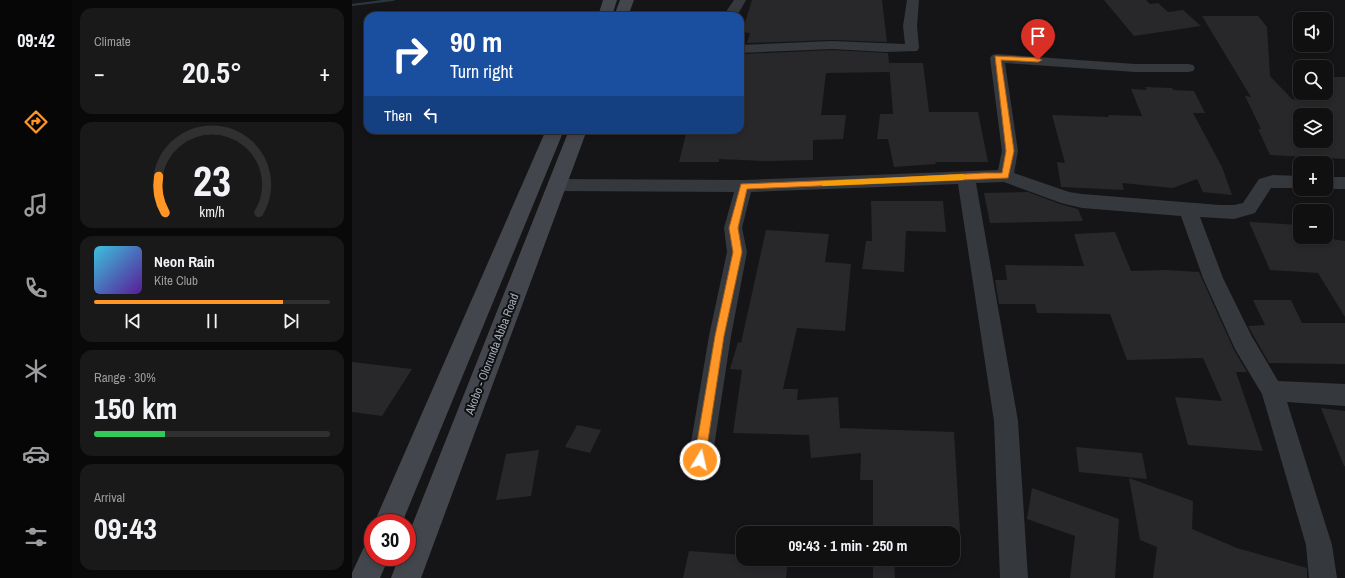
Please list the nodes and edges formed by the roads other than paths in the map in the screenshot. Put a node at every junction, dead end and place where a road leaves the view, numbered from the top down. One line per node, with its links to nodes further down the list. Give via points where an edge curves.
1 (610, 0): 5 (main road)
2 (627, 0): 6 (main road)
3 (740, 0): 7 (street)
4 (914, 0): 8 (street, via 910,26 912,48 832,46)
5 (606, 12)
6 (622, 12)
7 (732, 12)
8 (744, 49)
9 (1188, 68): 12 (street, via 1135,68 997,58 1010,151)
10 (553, 134): 23 (main road)
11 (576, 134): 17 (main road, Akobo - Olorunda Abba Road)
12 (1005, 176): 13 (street); 19 (street, via 1082,201)
13 (966, 177): 18 (street); 27 (street, via 1006,421)
14 (1293, 182): 19 (street, via 1265,183 1248,208 1234,212)
15 (1333, 183): 16 (street)
16 (1345, 183)
17 (557, 185): 18 (street); 26 (main road, Akobo - Olorunda Abba Road)
18 (744, 186): 22 (street, via 733,228 737,252 720,336)
19 (1188, 209): 20 (street, via 1213,278 1243,342)
20 (1272, 391): 21 (street); 28 (street, via 1319,545)
21 (1345, 395)
22 (700, 460)
23 (392, 514)
24 (370, 566): 25 (main road)
25 (365, 578)
26 (406, 578)
27 (1014, 578)
28 (1323, 578)

